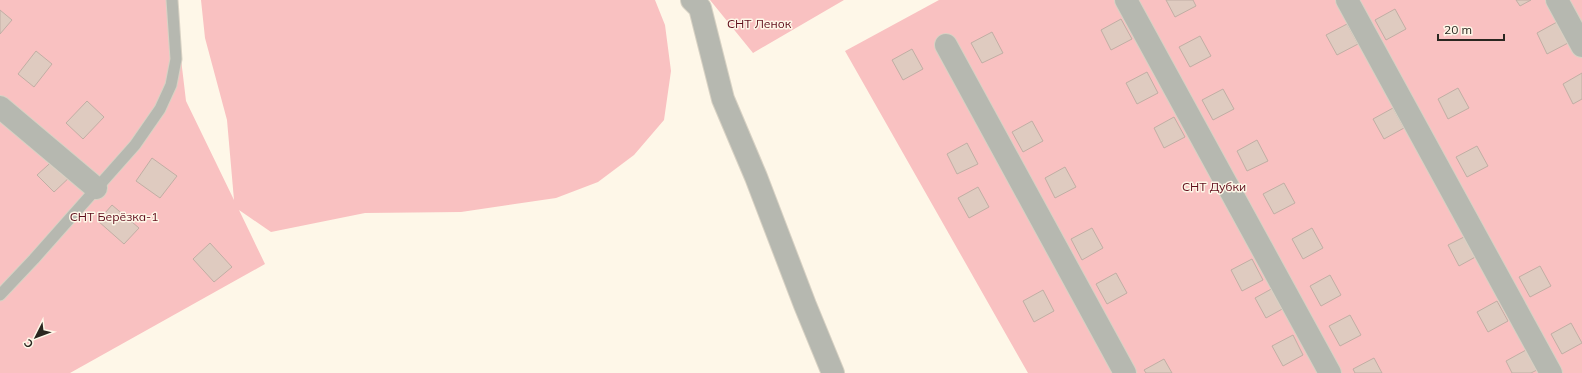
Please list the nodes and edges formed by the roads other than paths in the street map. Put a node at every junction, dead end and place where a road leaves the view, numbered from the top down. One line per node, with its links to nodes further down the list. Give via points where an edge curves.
1 (172, 0): 9 (lane, via 176,59 171,86 160,109 135,145)
2 (692, 0): 11 (street, via 700,8 723,99)
3 (1126, 0): 13 (street)
4 (1347, 0): 14 (street)
5 (1557, 0): 7 (street)
6 (946, 45): 12 (street)
7 (1582, 46)
8 (0, 106): 9 (street)
9 (96, 188): 10 (lane)
10 (0, 295)
11 (833, 373)
12 (1125, 373)
13 (1330, 373)
14 (1551, 373)

